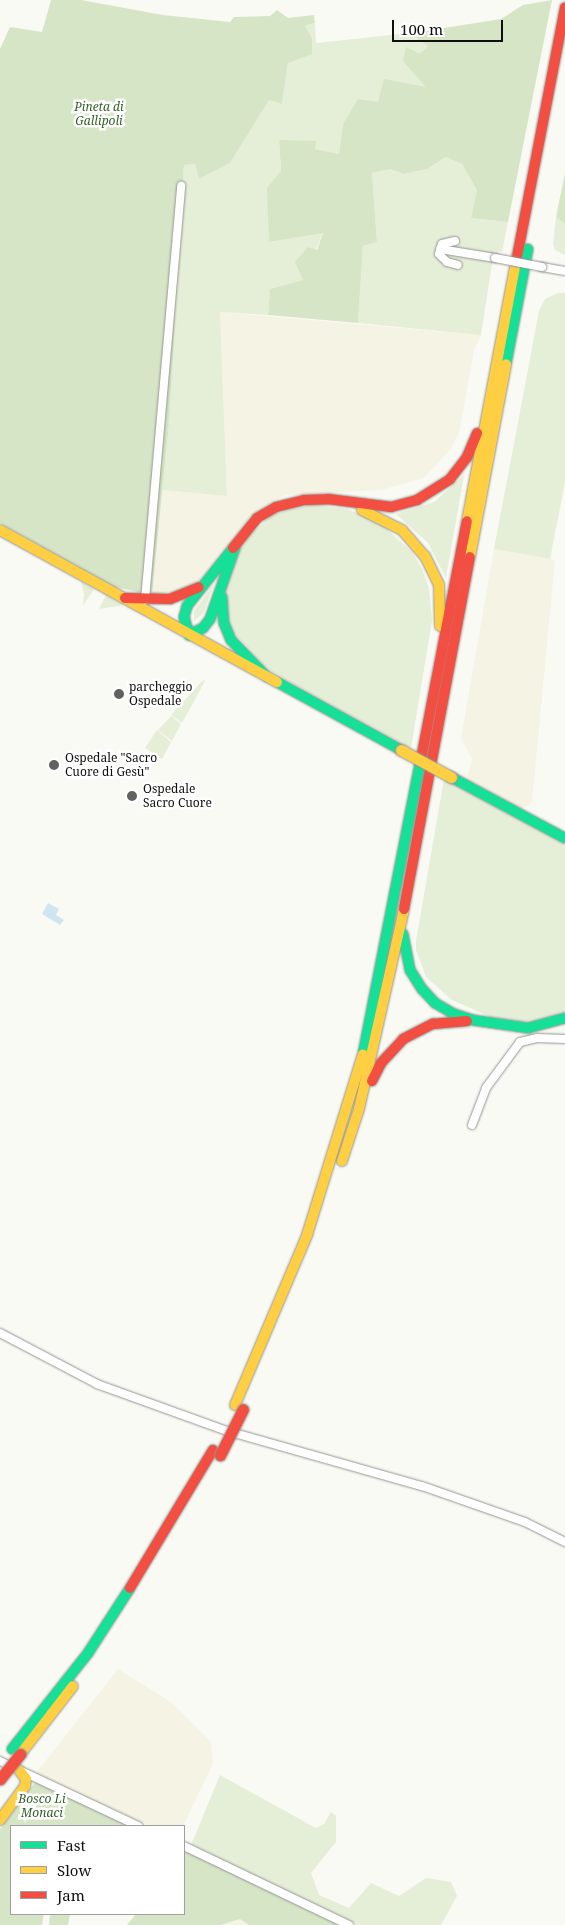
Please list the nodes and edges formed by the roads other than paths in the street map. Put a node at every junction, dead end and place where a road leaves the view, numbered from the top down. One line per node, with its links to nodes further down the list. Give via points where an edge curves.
1 (565, 8): 8 (main road)
2 (565, 55): 20 (main road)
3 (181, 186): 15 (street)
4 (455, 240): 5 (street, via 446,241)
5 (440, 249): 6 (street, via 443,258); 7 (street, bridge)
6 (458, 265)
7 (565, 271)
8 (504, 318): 9 (main road, via 490,362 476,434 467,457 450,479 426,496 391,506); 18 (main road)
9 (317, 499): 11 (main road, via 290,502 266,513 250,526); 18 (main road, via 368,512 390,522 416,544 433,570 442,612 428,700)
10 (0, 530): 14 (main road)
11 (236, 545): 12 (main road); 13 (main road)
12 (224, 577): 16 (main road, via 207,624); 17 (main road, via 222,607 231,640)
13 (204, 584): 15 (main road, via 170,599); 16 (main road, via 184,613)
14 (124, 598): 15 (main road); 16 (main road)
15 (145, 600)
16 (189, 635): 17 (main road)
17 (267, 677): 19 (main road, bridge)
18 (427, 728): 27 (main road, via 363,1054 307,1235)
19 (565, 838)
20 (402, 921): 22 (main road, via 410,970 422,990 435,1003); 24 (main road)
21 (565, 1018): 22 (main road, via 528,1028)
22 (472, 1020): 24 (main road, via 433,1024 403,1039 381,1063)
23 (565, 1040): 25 (street, via 546,1038 520,1042 486,1088)
24 (359, 1109): 27 (main road, via 315,1238)
25 (472, 1125)
26 (0, 1333): 28 (street, via 97,1384 227,1431 422,1486 525,1522)
27 (239, 1407): 29 (main road, via 217,1452 93,1646)
28 (565, 1542)
29 (16, 1752): 30 (main road); 32 (main road, bridge)
30 (0, 1763): 31 (street)
31 (19, 1770): 33 (main road, via 26,1780 24,1786); 34 (street)
32 (0, 1779)
33 (0, 1820)
34 (136, 1825)
35 (185, 1846): 36 (street)
36 (349, 1925)

